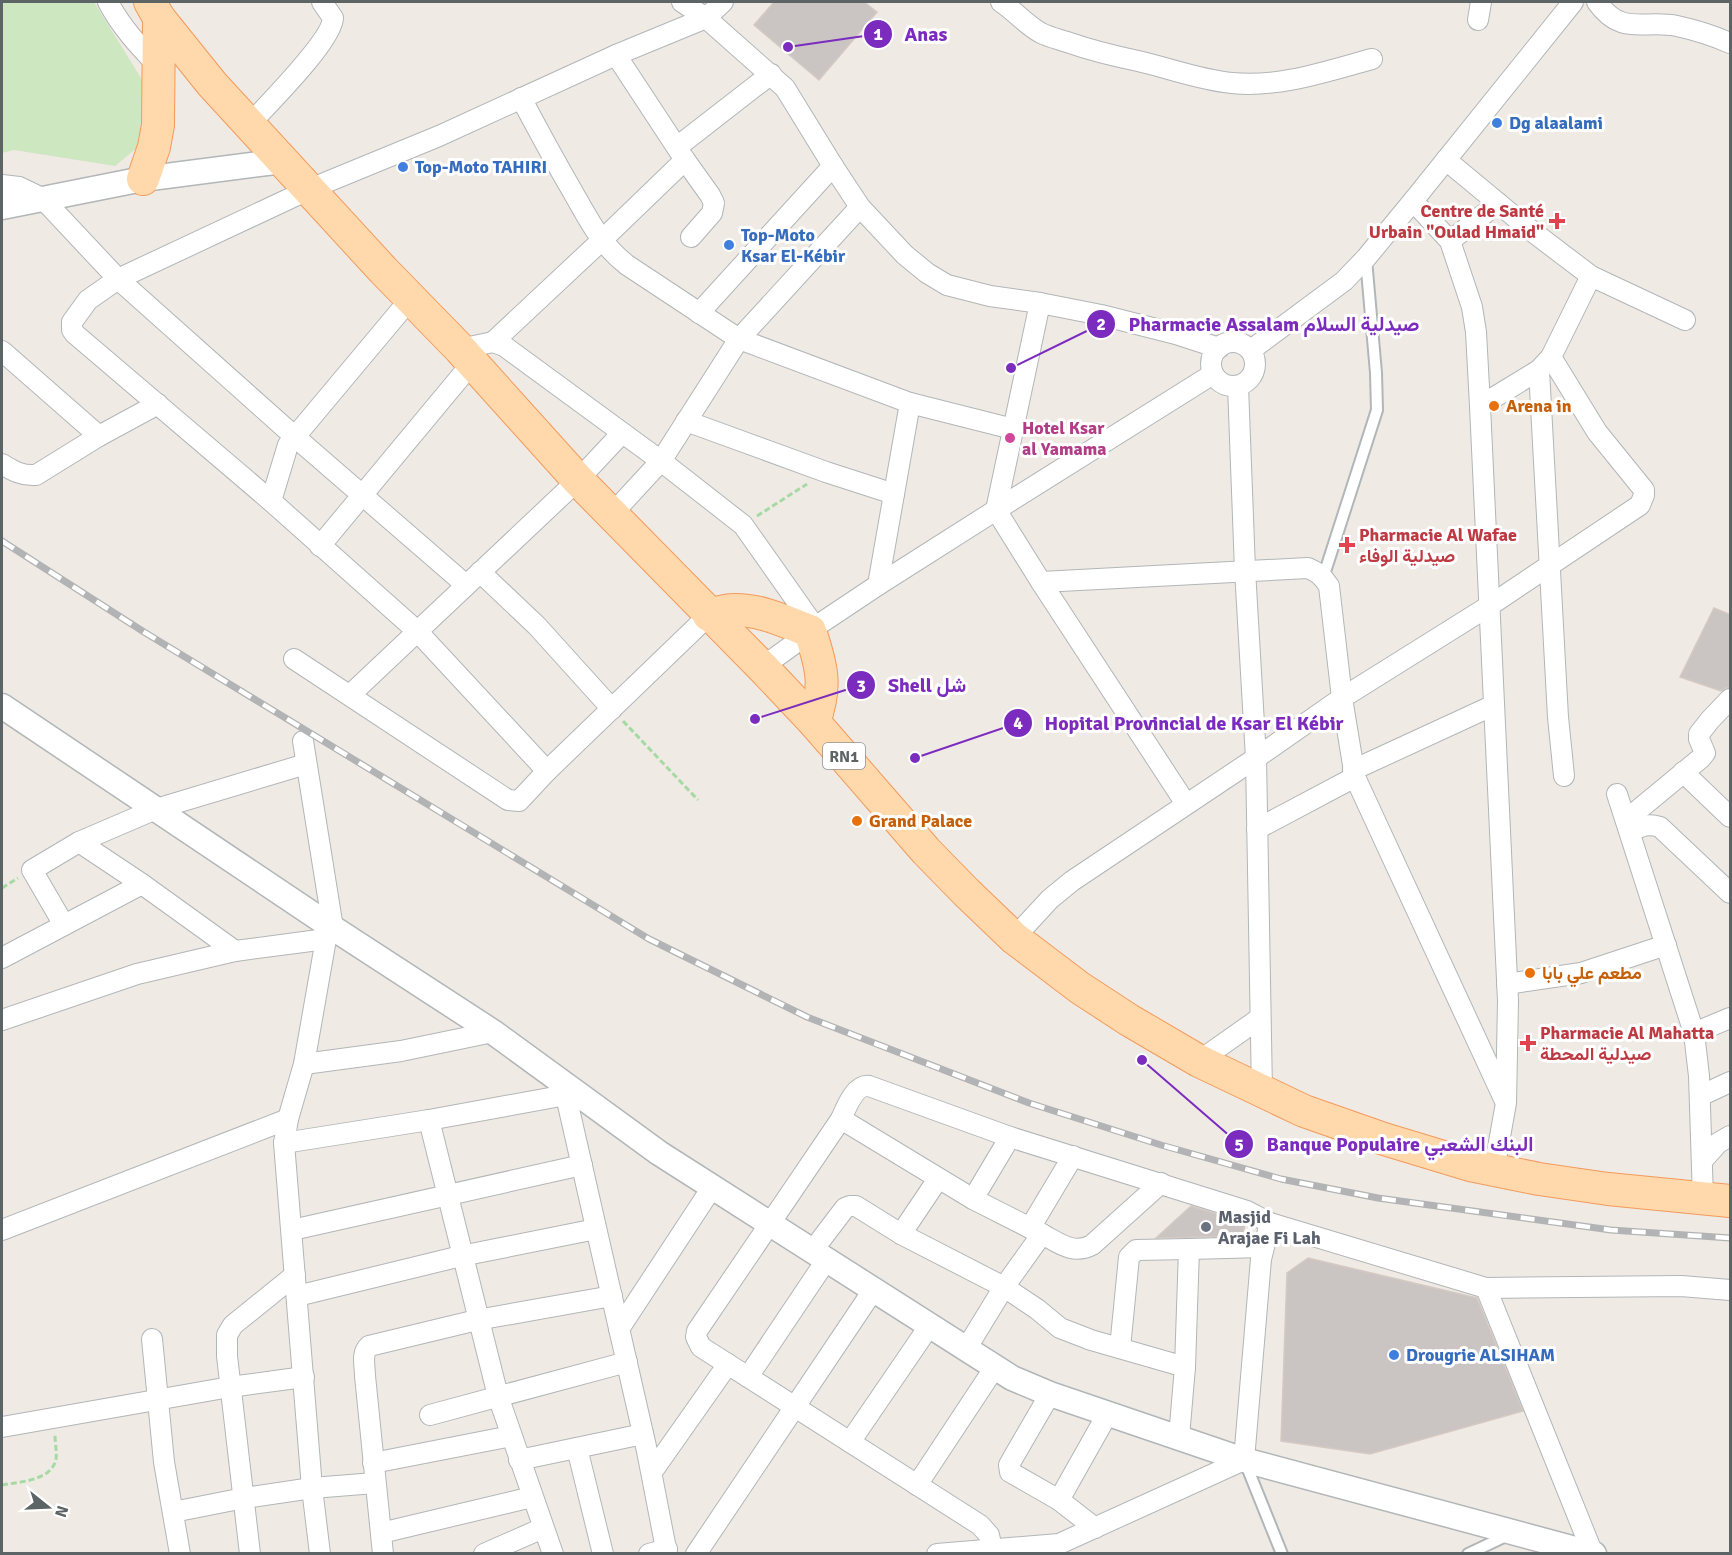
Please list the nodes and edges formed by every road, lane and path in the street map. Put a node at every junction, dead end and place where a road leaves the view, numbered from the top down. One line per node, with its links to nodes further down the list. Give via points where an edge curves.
1 (108, 2): 13 (street, via 134,41)
2 (322, 2): 16 (street, via 333,18 330,29)
3 (682, 2): 9 (street)
4 (723, 2): 9 (street)
5 (1001, 2): 12 (street, via 1044,34 1097,52 1233,83 1271,82)
6 (1573, 2): 18 (street)
7 (1597, 2): 10 (street, via 1624,23 1675,26)
8 (157, 7): 13 (main road); 16 (main road, RN1, via 212,84)
9 (706, 18): 11 (street); 14 (street)
10 (1731, 43)
11 (616, 55): 15 (street); 17 (street)
12 (1372, 59)
13 (159, 67): 21 (main road, via 158,125)
14 (771, 74): 17 (street); 20 (street, via 785,88)
15 (521, 98): 23 (street); 30 (street)
16 (249, 125): 19 (main road, RN1)
17 (681, 154): 29 (street, via 714,203 712,213); 30 (street)
18 (1446, 160): 25 (street); 26 (street)
19 (283, 161): 21 (street); 23 (main road, RN1)
20 (833, 166): 28 (street); 37 (street)
21 (143, 179): 24 (street)
22 (2, 185): 24 (street, via 20,187)
23 (310, 189): 34 (street); 35 (main road, RN1)
24 (42, 198): 27 (street); 34 (street)
25 (1413, 201): 31 (street); 32 (street)
26 (1498, 203): 31 (street); 33 (street)
27 (2, 207)
28 (860, 207): 36 (street, via 905,255 947,285); 39 (street)
29 (691, 237)
30 (602, 241): 37 (street, via 627,265); 43 (street)
31 (1450, 241): 49 (street, via 1472,307)
32 (1366, 258): 41 (street, via 1344,281); 69 (lane, via 1377,411)
33 (1591, 276): 38 (street); 44 (street)
34 (118, 279): 48 (street, via 88,300 72,322 72,330); 54 (street)
35 (411, 298): 43 (main road, RN1); 54 (street)
36 (1040, 303): 40 (street, via 1101,315); 51 (street)
37 (699, 313): 39 (street)
38 (1685, 320)
39 (739, 339): 47 (street); 50 (street)
40 (1219, 348): 41 (street, via 1235,342); 45 (street, via 1211,360)
41 (1251, 350): 46 (street, via 1256,364 1254,372)
42 (2, 351): 53 (street)
43 (475, 351): 52 (street, via 515,353); 58 (main road, RN1); 60 (street)
44 (1545, 364): 49 (street); 66 (street); 66 (street, via 1644,490 1640,505)
45 (1214, 374): 46 (street, via 1220,382); 62 (street)
46 (1238, 386): 67 (street)
47 (910, 403): 51 (street); 59 (street)
48 (158, 404): 53 (street); 61 (street)
49 (1480, 406): 73 (street)
50 (686, 422): 55 (street); 57 (street)
51 (1013, 429): 62 (street)
52 (622, 433): 55 (street); 58 (street)
53 (99, 436): 56 (street, via 36,475 26,476)
54 (294, 436): 60 (street); 61 (street)
55 (661, 461): 63 (street); 64 (street)
56 (2, 464)
57 (826, 472): 59 (street); 64 (path)
58 (578, 480): 63 (main road, RN1); 68 (street)
59 (894, 494): 72 (street)
60 (362, 495): 65 (street); 71 (street)
61 (271, 501): 65 (street)
62 (996, 510): 70 (street); 72 (street)
63 (612, 514): 74 (main road, RN1)
64 (743, 525): 75 (street)
65 (320, 546): 76 (street)
66 (1550, 566): 73 (street); 92 (street)
67 (1245, 570): 69 (street, via 1308,568); 70 (street); 87 (street)
68 (480, 572): 71 (street); 84 (street, via 537,626)
69 (1323, 578): 80 (street, via 1329,586)
70 (1041, 582): 95 (street)
71 (466, 585): 76 (street)
72 (878, 585): 75 (street)
73 (1489, 606): 80 (street); 82 (street)
74 (710, 615): 75 (main road, via 732,610 769,615); 78 (main road, RN1); 84 (street)
75 (812, 629): 78 (street); 85 (main road, via 823,690)
76 (417, 631): 79 (street); 89 (street)
77 (294, 659): 79 (street)
78 (762, 668): 85 (main road, RN1)
79 (350, 695): 89 (street, via 508,800 519,801)
80 (1342, 698): 87 (street); 91 (street)
81 (1731, 699): 90 (street, via 1699,734 1705,753)
82 (1494, 705): 91 (street); 109 (street)
83 (2, 706): 96 (street)
84 (612, 709): 89 (street); 94 (path)
85 (814, 722): 105 (main road, RN1, via 926,851)
86 (303, 741): 88 (street)
87 (1256, 758): 95 (street); 99 (street)
88 (306, 764): 96 (street); 104 (street)
89 (547, 771)
90 (1683, 772): 97 (street); 98 (street)
91 (1354, 774): 99 (street); 121 (street)
92 (1564, 776)
93 (1617, 794): 98 (street)
94 (698, 800)
95 (1186, 804): 105 (street, via 1061,889)
96 (156, 809): 100 (street); 104 (street)
97 (1731, 817)
98 (1628, 826): 102 (street, via 1660,827); 106 (street)
99 (1257, 829): 111 (street)
100 (79, 842): 101 (street); 103 (street, via 32,870)
101 (142, 884): 103 (street); 107 (street)
102 (1731, 893)
103 (64, 926): 108 (street)
104 (329, 933): 107 (street); 113 (street); 116 (street)
105 (1014, 938): 115 (main road, RN1, via 1080,988)
106 (1666, 945): 109 (street, via 1581,974); 114 (street)
107 (235, 951): 112 (street, via 137,974)
108 (2, 958)
109 (1507, 984): 121 (street)
110 (1731, 1017): 114 (street)
111 (1260, 1018): 115 (street); 118 (street)
112 (2, 1020)
113 (493, 1032): 116 (street, via 401,1051); 119 (street)
114 (1694, 1033): 120 (street)
115 (1199, 1061): 118 (main road, RN1)
116 (304, 1064): 122 (street)
117 (1731, 1082): 120 (street)
118 (1262, 1092): 131 (main road, RN1, via 1384,1140)
119 (572, 1095): 124 (street); 130 (street); 134 (street)
120 (1700, 1096): 129 (street)
121 (1506, 1102): 131 (street)
122 (288, 1119): 127 (street); 141 (street)
123 (841, 1119): 126 (street, via 864,1085); 132 (street); 138 (street)
124 (429, 1120): 127 (street); 135 (street)
125 (1731, 1136): 129 (street, via 1718,1143)
126 (1010, 1137): 128 (street); 136 (street)
127 (284, 1143): 142 (street)
128 (1074, 1156): 133 (street); 143 (street)
129 (1702, 1161): 137 (street)
130 (582, 1165): 135 (street); 140 (street)
131 (1494, 1170): 137 (main road, RN1, via 1608,1189)
132 (938, 1179): 136 (street); 144 (street)
133 (1161, 1183): 139 (street, via 1247,1211); 143 (street, via 1084,1249 1067,1247)
134 (713, 1186): 138 (street); 158 (street)
135 (447, 1194): 142 (street); 148 (street)
136 (973, 1199): 143 (street)
137 (1717, 1200)
138 (770, 1222): 147 (street); 163 (street, via 697,1331 701,1347)
139 (1270, 1223): 145 (street); 151 (street)
140 (596, 1229): 148 (street); 155 (street)
141 (2, 1230)
142 (292, 1230): 149 (street)
143 (1036, 1231): 150 (street)
144 (901, 1234): 147 (street, via 850,1206 845,1208); 150 (street)
145 (1263, 1247): 146 (street); 183 (street)
146 (1189, 1249): 160 (street, via 1136,1250 1129,1257); 165 (street)
147 (820, 1255): 152 (street); 167 (street)
148 (461, 1256): 154 (street); 156 (street)
149 (295, 1275): 154 (street); 168 (street, via 233,1325 227,1335)
150 (1005, 1287): 160 (street, via 1060,1328); 161 (street)
151 (1486, 1288): 153 (street, via 1682,1286); 201 (street)
152 (874, 1289): 157 (street); 172 (street)
153 (1731, 1290)
154 (297, 1296): 166 (street)
155 (612, 1296): 156 (street); 158 (street)
156 (477, 1320): 170 (street); 184 (street, via 366,1349)
157 (930, 1325): 161 (street); 180 (street)
158 (619, 1329): 162 (street)
159 (153, 1339): 171 (street)
160 (1120, 1348): 165 (street)
161 (966, 1349): 164 (street)
162 (627, 1362): 170 (street); 177 (street)
163 (728, 1364): 167 (street); 185 (street)
164 (995, 1367): 169 (street); 188 (street)
165 (1185, 1367): 179 (street)
166 (304, 1377): 168 (street); 189 (street)
167 (748, 1377): 172 (street)
168 (231, 1387): 171 (street); 191 (street)
169 (1050, 1394): 173 (street); 192 (street, via 1009,1468)
170 (498, 1396): 174 (street); 178 (street)
171 (158, 1399): 175 (street); 193 (street)
172 (796, 1407): 180 (street); 209 (street)
173 (1108, 1413): 179 (street); 192 (street)
174 (430, 1415)
175 (54, 1418): 176 (street); 187 (path, via 54,1466 38,1478)
176 (2, 1427)
177 (643, 1434): 181 (street); 185 (street)
178 (511, 1436): 182 (street); 184 (street)
179 (1179, 1437): 183 (street)
180 (850, 1442): 188 (street)
181 (576, 1448): 182 (street); 208 (street)
182 (519, 1460): 190 (street)
183 (1244, 1460): 195 (street); 196 (street); 211 (lane)
184 (373, 1463): 186 (street)
185 (652, 1472): 200 (street)
186 (375, 1483): 189 (street); 197 (street)
187 (2, 1485)
188 (917, 1485): 199 (street, via 980,1525 989,1535)
189 (312, 1488): 191 (street); 204 (street)
190 (532, 1497): 194 (street); 197 (street)
191 (244, 1498): 193 (street); 203 (street)
192 (1059, 1500): 195 (street)
193 (173, 1512): 202 (street)
194 (543, 1528): 206 (street); 207 (street)
195 (1095, 1528): 198 (street)
196 (1514, 1532): 201 (street); 212 (lane)
197 (381, 1533): 205 (street)
198 (1061, 1549): 199 (street)
199 (992, 1551): 210 (street)
200 (661, 1552)
201 (1594, 1553)
202 (180, 1554)
203 (250, 1554)
204 (320, 1554)
205 (383, 1554)
206 (484, 1554)
207 (553, 1554)
208 (603, 1554)
209 (696, 1554)
210 (937, 1554)
211 (1282, 1554)
212 (1468, 1554)

